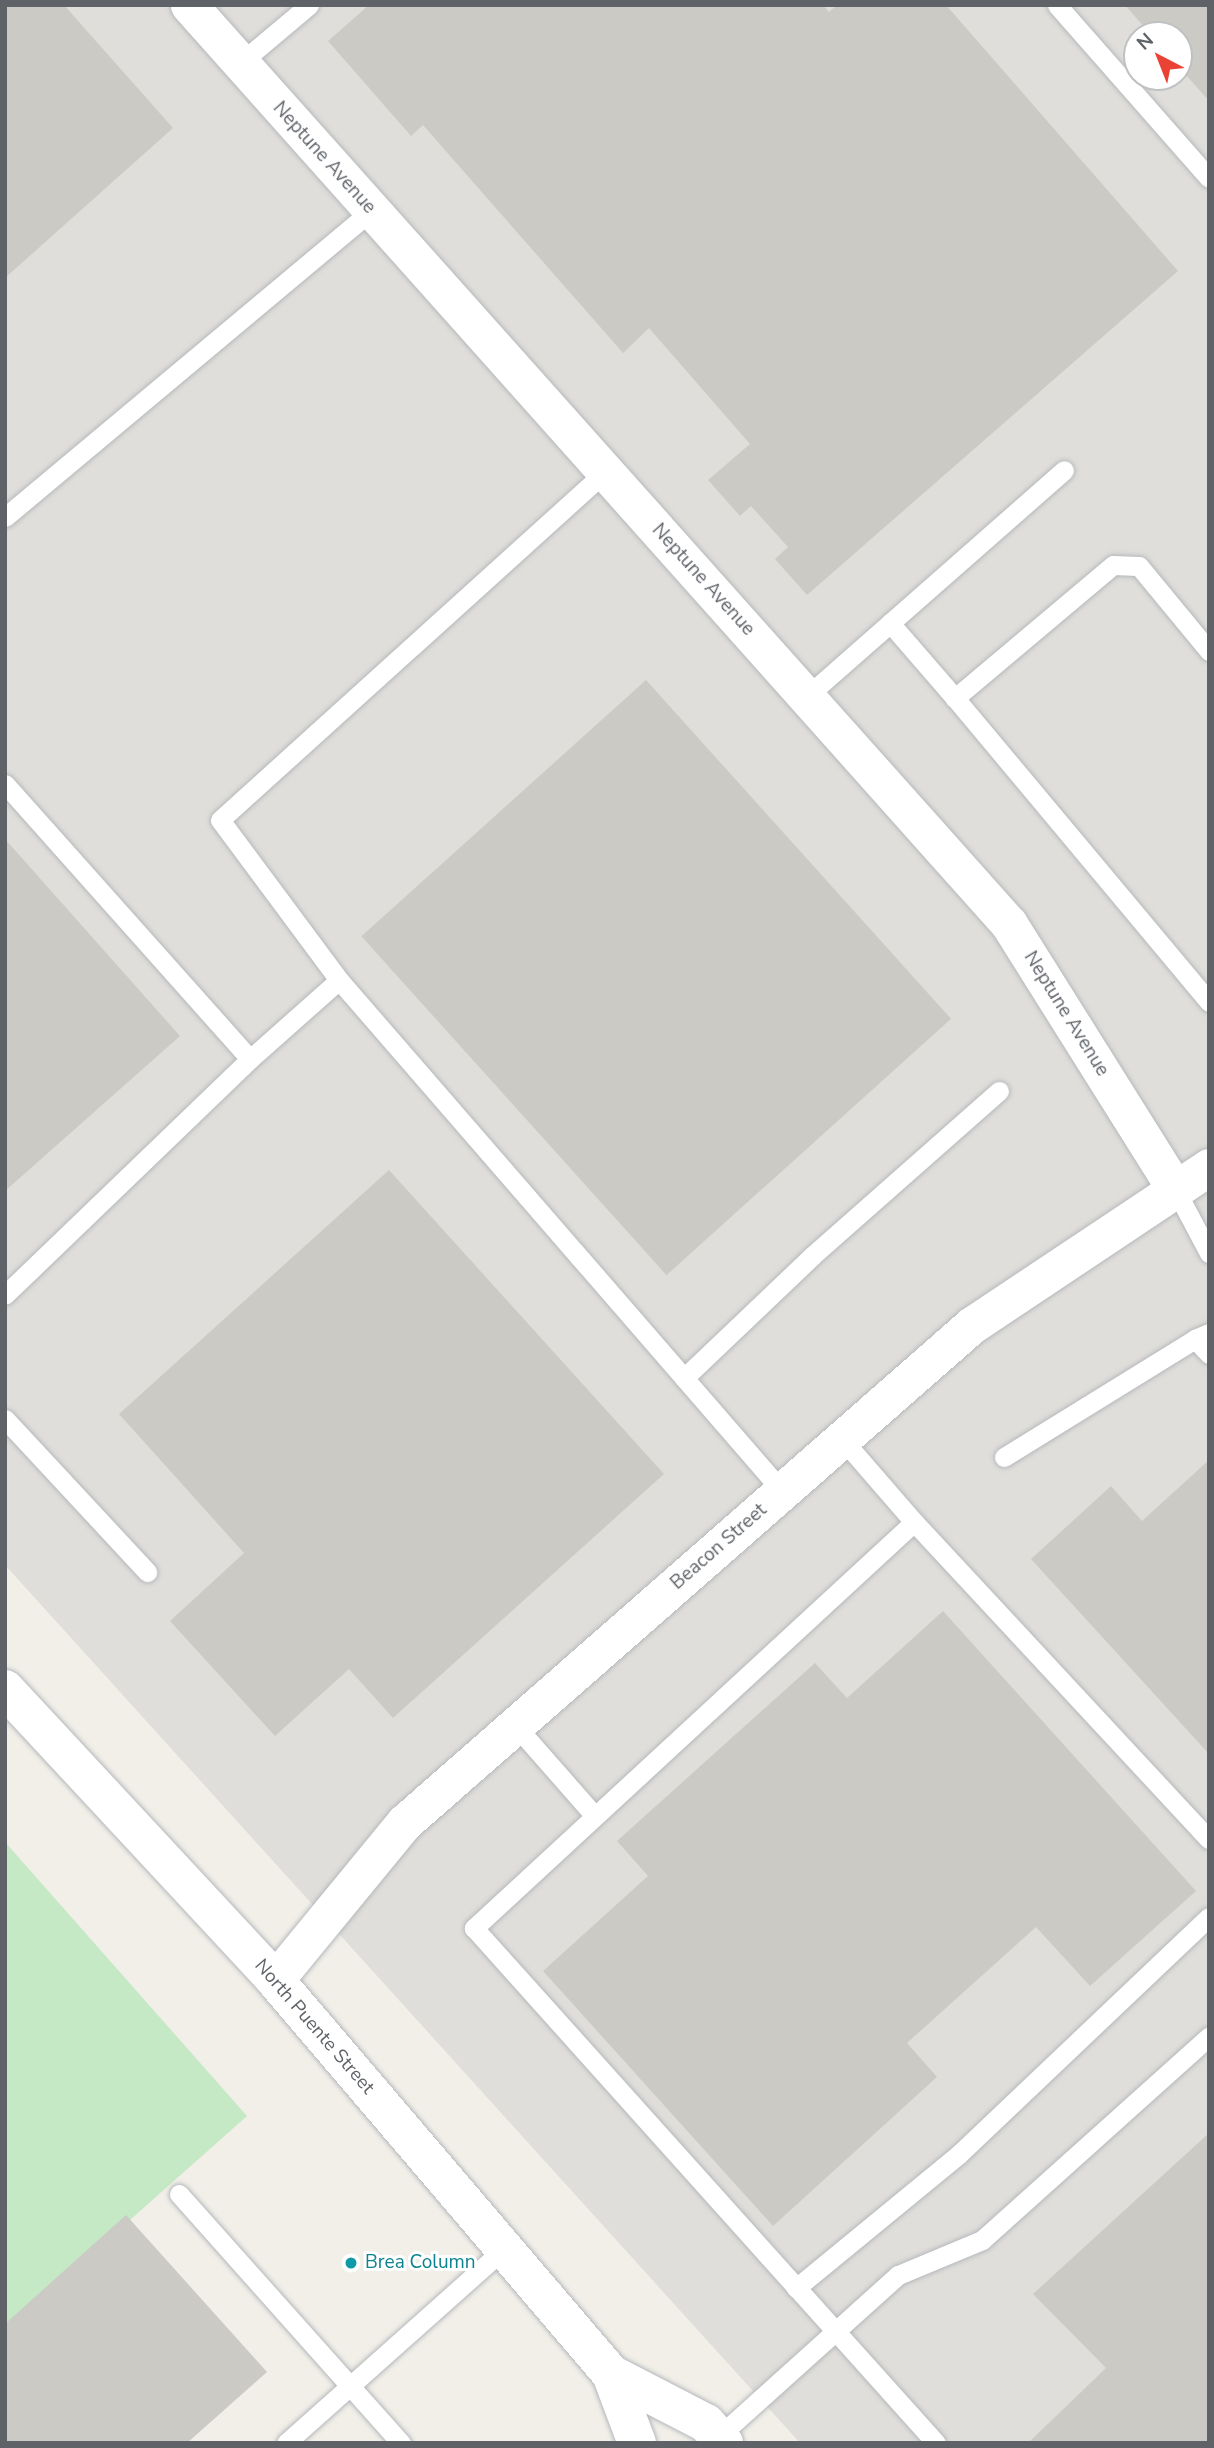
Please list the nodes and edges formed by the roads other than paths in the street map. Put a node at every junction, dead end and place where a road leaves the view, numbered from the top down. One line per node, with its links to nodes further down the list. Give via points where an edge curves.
1 (189, 5): 4 (street, Neptune Avenue)
2 (309, 5): 4 (lane)
3 (1057, 5): 5 (lane)
4 (240, 63): 6 (street, Neptune Avenue)
5 (1209, 178)
6 (372, 211): 8 (street, Neptune Avenue); 9 (lane)
7 (1064, 470): 10 (lane)
8 (606, 471): 12 (street, Neptune Avenue); 15 (lane, via 220,820)
9 (5, 517)
10 (890, 623): 12 (lane); 13 (lane)
11 (1209, 651): 13 (lane, via 1139,566 1113,565)
12 (807, 696): 20 (street, Neptune Avenue, via 1010,924)
13 (954, 698): 16 (lane)
14 (5, 784): 17 (lane)
15 (339, 980): 17 (lane); 25 (lane)
16 (1209, 1002)
17 (250, 1059): 22 (lane)
18 (999, 1091): 25 (lane, via 813,1255)
19 (1209, 1167): 20 (street, Beacon Street)
20 (1174, 1187): 21 (lane); 27 (street, Beacon Street, via 972,1325)
21 (1209, 1253)
22 (5, 1295)
23 (1202, 1336): 24 (lane); 28 (lane)
24 (1209, 1354)
25 (684, 1378): 29 (lane)
26 (5, 1419): 31 (lane)
27 (842, 1440): 29 (street, Beacon Street); 30 (lane)
28 (1004, 1457)
29 (783, 1492): 33 (street, Beacon Street)
30 (914, 1522): 34 (lane); 35 (lane)
31 (147, 1572)
32 (5, 1689): 37 (street, North Puente Street)
33 (515, 1725): 34 (lane); 37 (street, Beacon Street, via 405,1822)
34 (595, 1816): 41 (lane, via 474,1928)
35 (1209, 1839)
36 (1209, 1917): 41 (lane, via 959,2154)
37 (275, 1980): 40 (street, North Puente Street)
38 (1209, 2036): 42 (lane, via 982,2239 898,2275)
39 (179, 2194): 44 (lane)
40 (504, 2249): 43 (street, North Puente Street); 44 (lane)
41 (796, 2288): 42 (lane)
42 (835, 2331): 45 (lane); 49 (lane)
43 (611, 2374): 45 (street, North Puente Street, via 706,2423); 48 (street, North Puente Street)
44 (351, 2385): 46 (lane); 47 (lane)
45 (721, 2440)
46 (286, 2443)
47 (401, 2443)
48 (637, 2443)
49 (936, 2443)

